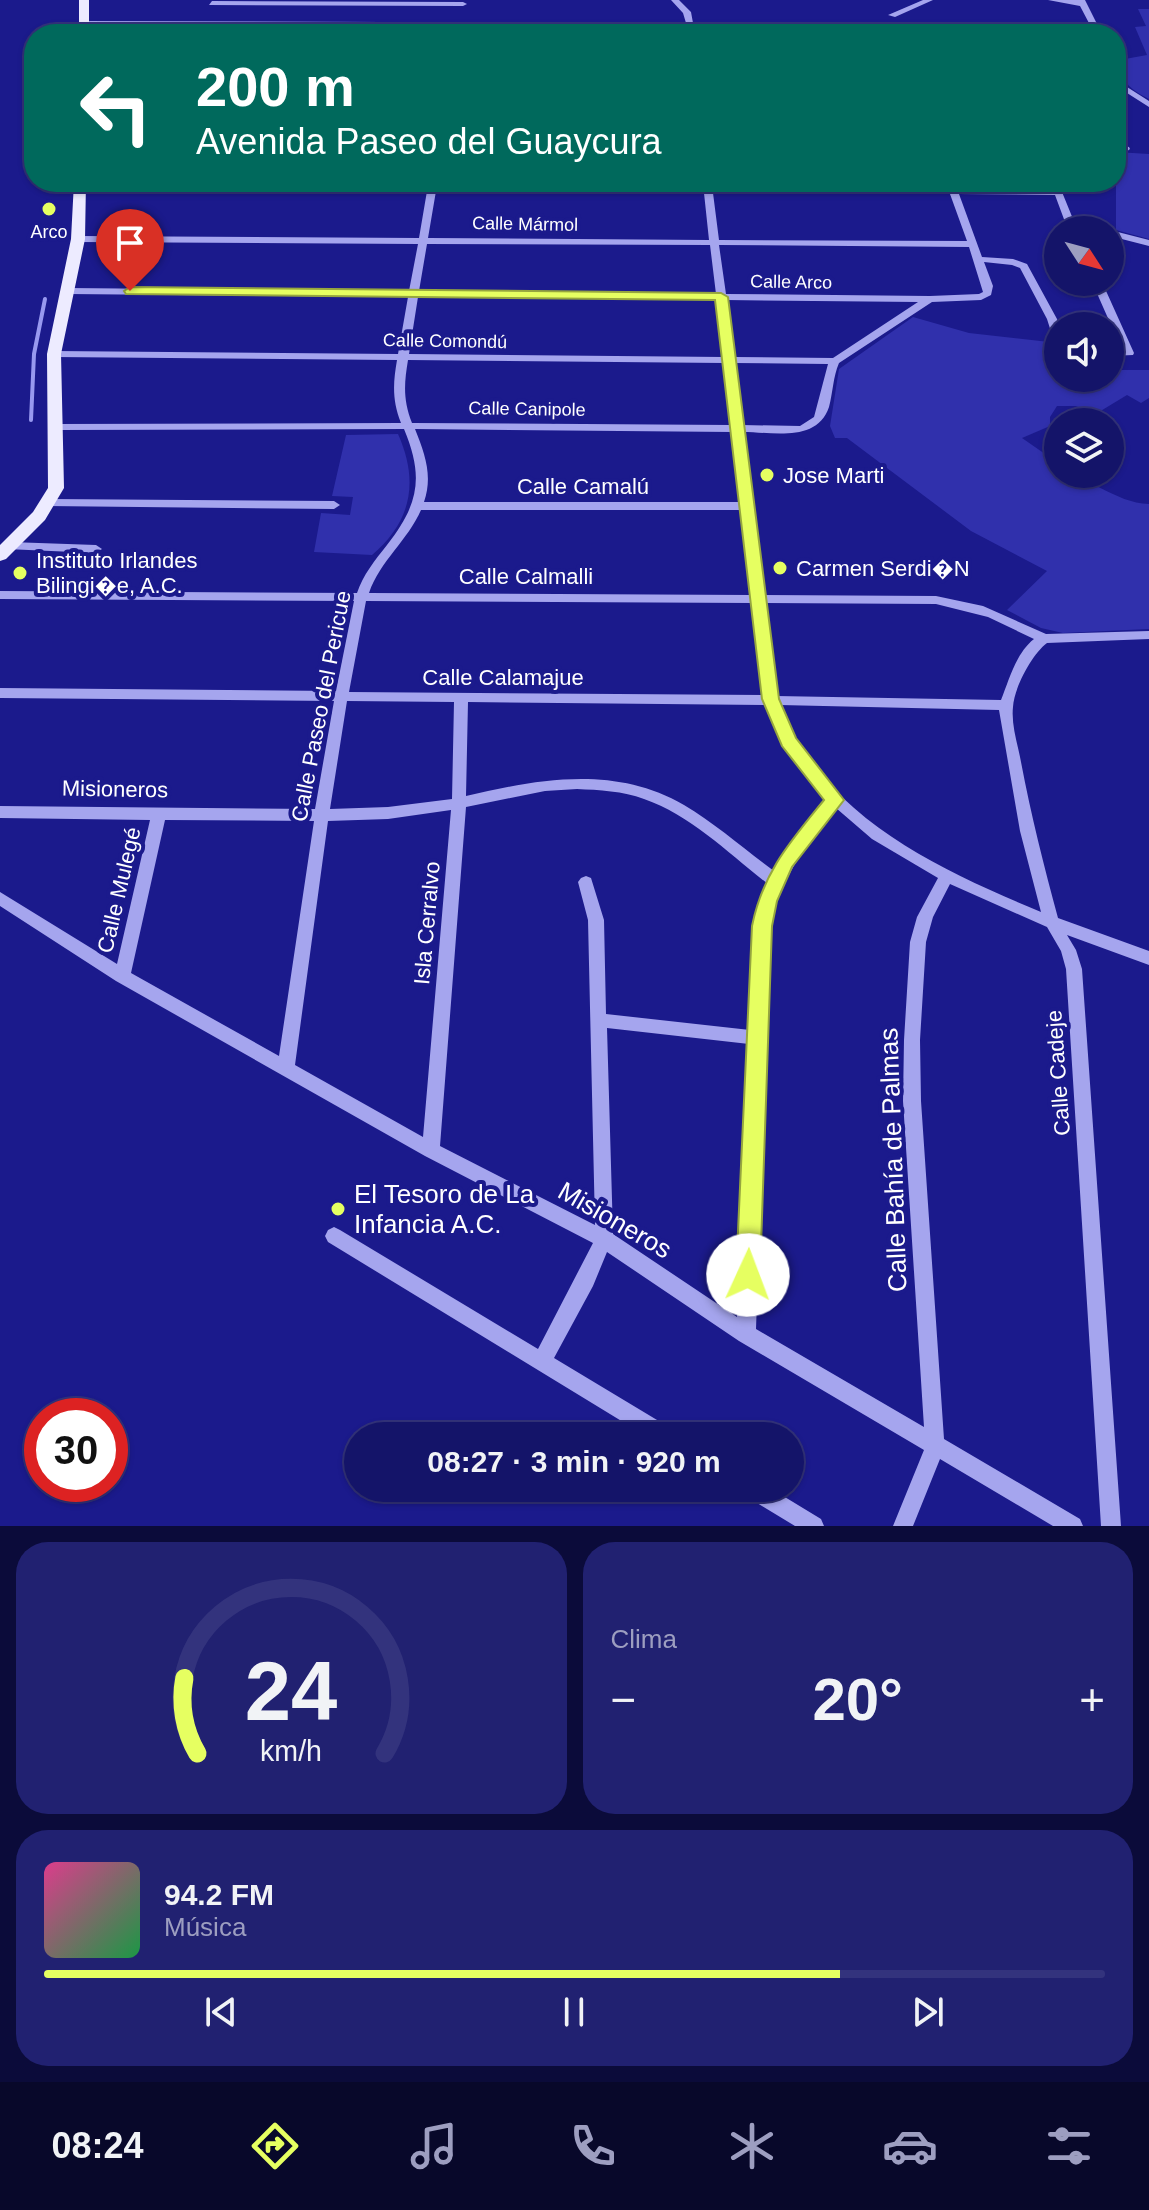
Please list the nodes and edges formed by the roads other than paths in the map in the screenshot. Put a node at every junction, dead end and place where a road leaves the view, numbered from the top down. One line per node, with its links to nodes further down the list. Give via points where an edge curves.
1 (84, 0): 8 (main road)
2 (675, 0): 10 (street)
3 (929, 0): 11 (street, via 891,12)
4 (1052, 0): 6 (street)
5 (463, 2): 7 (street); 9 (street)
6 (1082, 2): 12 (street)
7 (212, 3)
8 (84, 24)
9 (459, 24): 10 (street)
10 (692, 24)
11 (894, 24)
12 (1093, 24)
13 (1126, 90): 15 (street)
14 (1128, 100): 15 (street)
15 (1139, 100): 16 (street)
16 (1149, 105)
17 (80, 192): 24 (main road)
18 (431, 192): 25 (street, Calle Paseo del Pericue)
19 (709, 192): 26 (street)
20 (953, 192): 28 (street)
21 (1060, 192): 22 (street)
22 (1068, 216)
23 (1124, 237): 27 (street)
24 (78, 239): 25 (street, Calle Mármol); 30 (main road)
25 (423, 239): 26 (street, Calle Mármol); 31 (street, Calle Paseo del Pericue)
26 (714, 242): 28 (street, Calle Mármol); 32 (street)
27 (1149, 243)
28 (972, 244): 29 (street)
29 (977, 259): 33 (street, Calle Arco, via 988,286 986,295); 34 (street, via 1013,262 1027,269)
30 (68, 291): 31 (street, Calle Arco); 35 (main road)
31 (412, 295): 32 (street, Calle Arco); 36 (street, Calle Paseo del Pericue)
32 (721, 297): 33 (street, Calle Arco); 37 (street)
33 (930, 299): 38 (street)
34 (1046, 312)
35 (54, 354): 36 (street, Calle Comondú); 40 (main road)
36 (401, 357): 37 (street, Calle Comondú); 39 (street, Calle Paseo del Pericue, via 398,398)
37 (729, 360): 38 (street, Calle Comondú); 41 (street)
38 (835, 361): 41 (street, Calle Canipole, via 828,372 823,414 810,427)
39 (409, 426): 40 (street, Calle Canipole); 41 (street, Calle Canipole); 44 (street, Calle Paseo del Pericue, via 423,478)
40 (56, 427): 42 (main road, via 58,475)
41 (737, 429): 45 (street)
42 (50, 503): 43 (street); 47 (main road)
43 (334, 505)
44 (419, 506): 45 (street, Calle Camalú); 49 (street, Calle Paseo del Pericue)
45 (747, 506): 50 (street)
46 (96, 549): 47 (street)
47 (5, 550)
48 (0, 595): 49 (street, Calle Calmalli)
49 (361, 596): 50 (street, Calle Calmalli); 54 (street, Calle Paseo del Pericue)
50 (758, 597): 52 (street, Calle Calmalli, via 959,603 1005,618); 56 (street)
51 (1149, 635): 52 (street)
52 (1044, 639): 57 (street, via 1023,663)
53 (0, 693): 54 (street, Calle Calamajue)
54 (342, 698): 55 (street, Calle Calamajue); 62 (street, Calle Paseo del Pericue)
55 (461, 699): 56 (street, Calle Calamajue); 59 (street, Isla Cerralvo)
56 (770, 699): 57 (street, Calle Calamajue); 58 (street, via 788,741)
57 (1006, 705): 67 (street, Calle Cadeje, via 1027,831)
58 (834, 800): 63 (street, via 885,840); 64 (street)
59 (459, 803): 62 (street, Misioneros, via 403,812); 64 (street, Misioneros, via 553,783 645,793 689,817); 73 (street, Isla Cerralvo)
60 (0, 812): 61 (street, Misioneros)
61 (159, 813): 62 (street, Misioneros); 69 (street, Calle Mulegé)
62 (321, 814): 72 (street, Calle Paseo del Pericue)
63 (946, 877): 67 (street); 79 (street, Calle Bahía de Palmas, via 918,942 912,1040)
64 (774, 880): 71 (street, via 762,926)
65 (586, 882): 70 (street, via 596,920)
66 (0, 898): 69 (street, Misioneros)
67 (1051, 920): 68 (street); 84 (street, Calle Cadeje, via 1074,969)
68 (1149, 958)
69 (122, 976): 72 (street, Misioneros)
70 (600, 1020): 71 (street); 75 (street)
71 (757, 1038): 76 (street)
72 (286, 1067): 73 (street, Misioneros)
73 (431, 1150): 75 (street, Misioneros)
74 (334, 1236): 77 (street)
75 (604, 1239): 76 (street, Misioneros); 77 (street)
76 (746, 1334): 79 (street, Misioneros)
77 (542, 1361): 78 (street)
78 (642, 1422)
79 (935, 1447): 82 (street); 83 (street, Misioneros)
80 (774, 1502): 81 (street)
81 (814, 1526)
82 (903, 1526)
83 (1073, 1526)
84 (1111, 1526)

